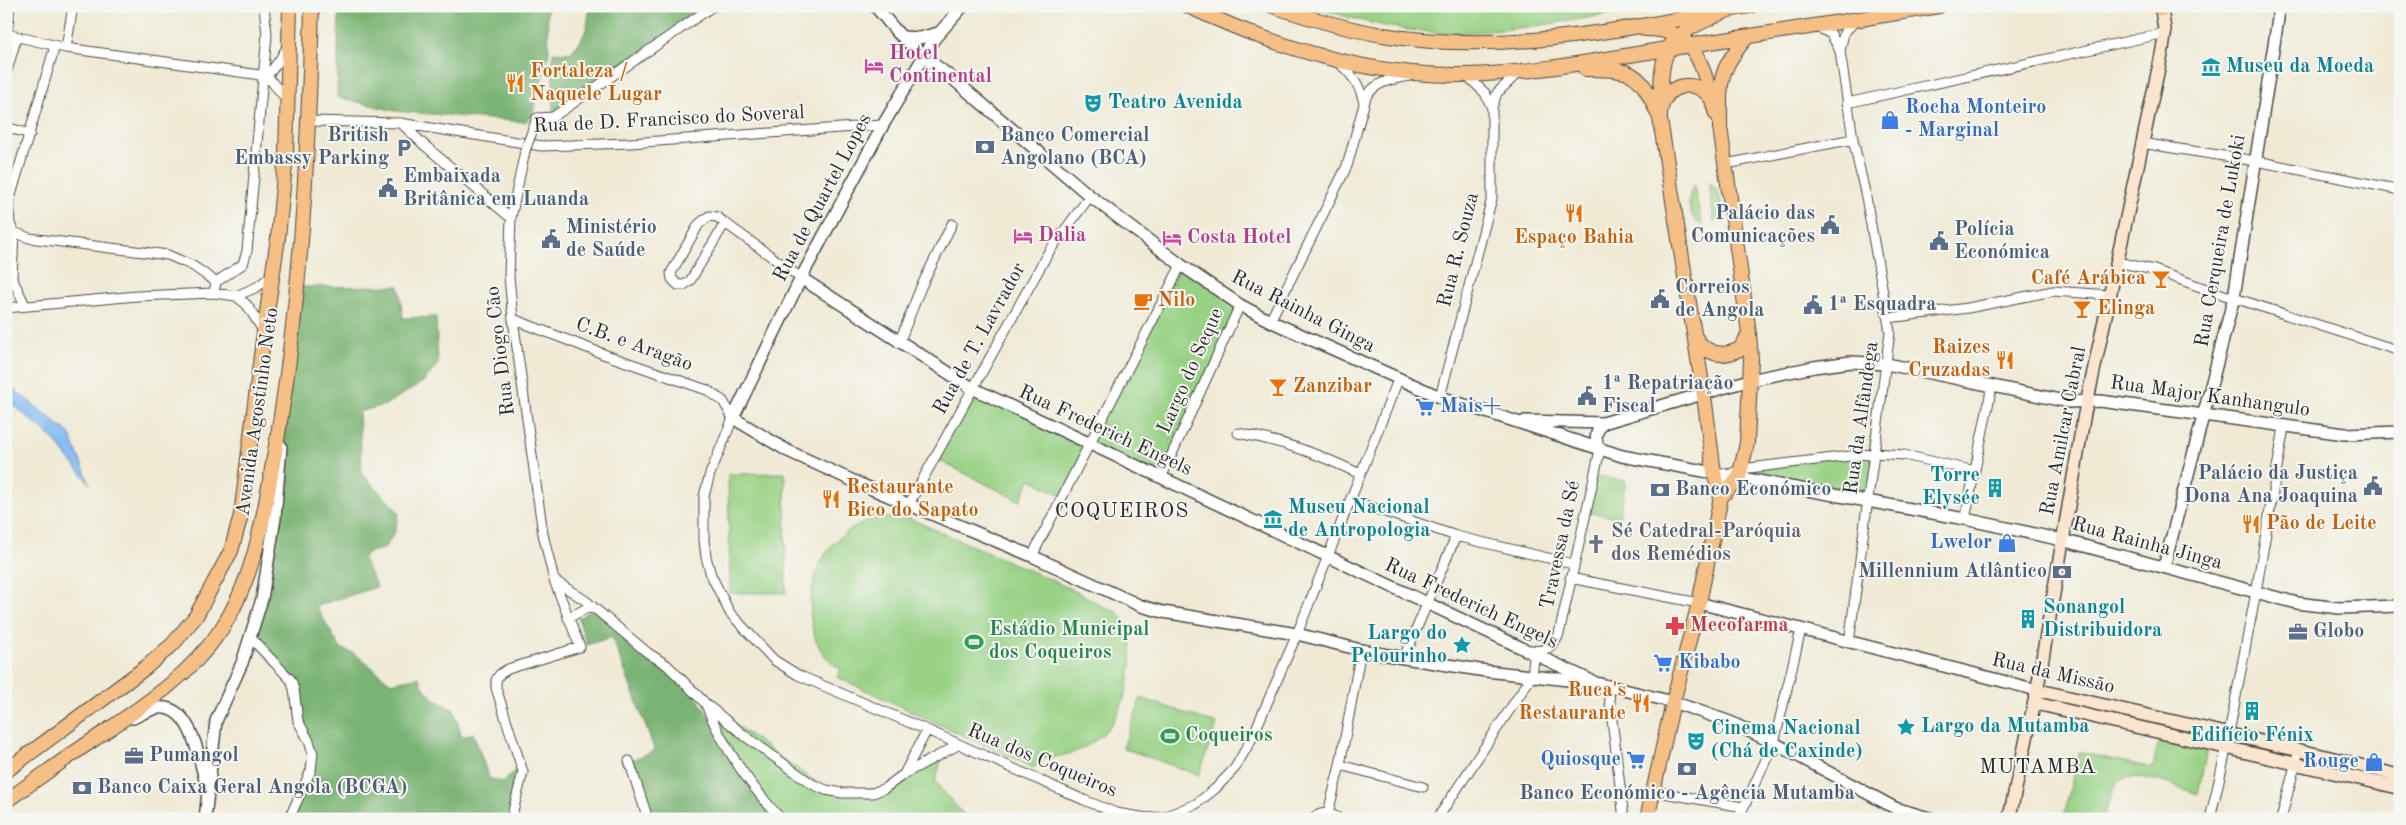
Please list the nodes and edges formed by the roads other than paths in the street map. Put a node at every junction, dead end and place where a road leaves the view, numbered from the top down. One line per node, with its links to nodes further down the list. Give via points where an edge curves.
1 (10, 6): 21 (street)
2 (74, 6): 29 (street)
3 (264, 6): 38 (street, via 267,35)
4 (290, 6): 26 (main road, Avenida Agostinho Neto)
5 (312, 6): 46 (main road, Avenida Agostinho Neto)
6 (713, 6): 58 (street, Rua Diogo Cão, bridge, via 553,117 537,118 525,151)
7 (875, 6): 24 (street, Rua Rainha Ginga)
8 (962, 6): 19 (street, Rua de Quartel Lopes)
9 (1188, 6): 33 (main road, via 1269,40)
10 (1273, 6): 18 (main road, via 1384,36 1444,41 1506,41)
11 (1750, 6): 15 (main road)
12 (1939, 6): 16 (main road)
13 (2278, 6): 54 (street, Rua Cerqueira de Lukoki)
14 (2161, 7): 20 (main road, Rua Amilcar Cabral)
15 (1728, 10): 18 (main road); 22 (main road)
16 (1856, 20): 17 (main road); 31 (street, via 1844,33)
17 (1814, 27): 25 (main road); 31 (street, via 1823,28 1831,34)
18 (1607, 30): 22 (main road, via 1650,29)
19 (938, 33): 24 (street, via 920,38); 32 (street, Rua de Quartel Lopes)
20 (2165, 33): 43 (street); 53 (main road, Rua Amilcar Cabral)
21 (7, 34): 23 (street)
22 (1679, 35): 27 (main road); 30 (main road)
23 (17, 36): 28 (street); 36 (street)
24 (903, 37): 32 (street, Rua Rainha Ginga)
25 (1747, 37): 27 (main road); 49 (main road, via 1731,56 1721,76)
26 (289, 42): 38 (street, via 279,61); 41 (main road, Avenida Agostinho Neto)
27 (1690, 45): 30 (main road); 40 (main road)
28 (55, 46): 29 (street); 51 (street)
29 (66, 48): 38 (street)
30 (1666, 50): 34 (main road); 45 (main road, via 1660,78)
31 (1840, 51): 43 (street, Rua da Alfândega)
32 (923, 56): 48 (street, Rua de Quartel Lopes); 57 (street, Rua Rainha Ginga)
33 (1334, 59): 37 (main road, via 1378,69); 42 (street, via 1352,75)
34 (1550, 68): 35 (main road); 45 (main road, via 1630,73 1646,87)
35 (1519, 71): 39 (main road); 44 (street, via 1497,93)
36 (6, 74)
37 (1423, 74): 39 (main road); 42 (street, via 1385,81 1369,93)
38 (265, 75): 41 (street); 66 (street, via 246,255 242,264)
39 (1466, 75): 44 (street, via 1485,93)
40 (1711, 98): 45 (main road, via 1699,87 1682,86 1667,94); 49 (main road)
41 (288, 101): 64 (main road, Avenida Agostinho Neto)
42 (1364, 103): 76 (street, via 1347,166)
43 (1847, 103): 52 (street, Rua da Alfândega)
44 (1492, 108): 88 (street, Rua R. Souza, via 1490,209)
45 (1660, 114): 79 (main road)
46 (308, 121): 47 (street, Rua de D. Francisco do Soveral); 90 (main road, Avenida Agostinho Neto)
47 (400, 122): 48 (street, Rua de D. Francisco do Soveral, via 542,146); 58 (street)
48 (883, 125): 65 (street, Rua de Quartel Lopes)
49 (1720, 127): 55 (main road)
50 (6, 128): 51 (street)
51 (30, 134): 61 (street, via 11,195 10,224)
52 (1853, 138): 55 (street); 74 (street, Rua da Alfândega)
53 (2141, 143): 54 (street); 62 (main road, Rua Amilcar Cabral)
54 (2256, 161): 56 (street); 70 (street, Rua Cerqueira de Lukoki)
55 (1726, 164): 78 (main road)
56 (2400, 190)
57 (1090, 196): 63 (street, Rua Rainha Ginga); 86 (street, Rua de T. Lavrador, via 1048,253)
58 (511, 218): 75 (street, Rua Diogo Cão, via 509,276)
59 (725, 223): 59 (street, via 714,216 702,221 671,273 674,282 680,286 690,281); 65 (street, Rua Frederich Engels)
60 (952, 224): 80 (street)
61 (14, 232): 66 (street, via 29,238 168,255 193,266); 71 (street, via 12,278)
62 (2117, 262): 68 (main road, Rua Amilcar Cabral); 70 (street, via 2154,270)
63 (1180, 265): 72 (street, Rua Rainha Ginga); 98 (street)
64 (274, 274): 69 (street, via 257,287); 77 (main road, Avenida Agostinho Neto)
65 (801, 278): 80 (street, Rua Frederich Engels); 92 (street, Rua de Quartel Lopes)
66 (216, 282): 67 (street)
67 (214, 293): 69 (street); 71 (street)
68 (2110, 295): 74 (street, via 2053,291 1968,308); 89 (main road, Rua Amilcar Cabral)
69 (236, 296): 77 (street)
70 (2234, 297): 81 (street); 91 (street, Rua Cerqueira de Lukoki)
71 (25, 305): 73 (street)
72 (1240, 305): 76 (street, Rua Rainha Ginga); 105 (street, Largo do Seque)
73 (6, 308)
74 (1888, 318): 82 (street, Rua da Alfândega)
75 (513, 319): 92 (street, C.B. e Aragão, via 707,390 723,401); 118 (street, Rua Diogo Cão, via 535,486)
76 (1270, 320): 83 (street, Rua Rainha Ginga)
77 (264, 332): 148 (main road, Avenida Agostinho Neto, via 240,515 231,551 205,601 183,632 160,656)
78 (1749, 333): 79 (main road, via 1740,350 1722,355 1704,349); 84 (main road)
79 (1694, 336): 87 (main road)
80 (899, 343): 86 (street, Rua Frederich Engels)
81 (2400, 351)
82 (1887, 364): 84 (street, Rua Major Kanhangulo, via 1851,362); 85 (street, Rua Major Kanhangulo); 100 (street, Rua da Alfândega)
83 (1398, 380): 88 (street, Rua Rainha Ginga); 103 (street, Rua dos Coqueiros)
84 (1750, 380): 87 (street, Rua Major Kanhangulo); 104 (main road, via 1747,444)
85 (1992, 386): 89 (street, Rua Major Kanhangulo, via 2069,402); 101 (street)
86 (972, 388): 98 (street, Rua Frederich Engels); 109 (street, Rua de T. Lavrador)
87 (1704, 394): 94 (street, Rua Major Kanhangulo); 102 (main road)
88 (1440, 397): 93 (street, Rua Rainha Ginga)
89 (2088, 401): 91 (street, Rua Major Kanhangulo); 112 (main road, Rua Amilcar Cabral)
90 (283, 410): 127 (street, via 272,545); 138 (main road, Avenida Agostinho Neto, via 259,538 242,588 221,630 184,673)
91 (2204, 416): 95 (street, Rua Major Kanhangulo); 116 (street, Rua Cerqueira de Lukoki)
92 (733, 418): 109 (street, via 788,451); 139 (street, Rua dos Coqueiros, via 710,474 703,518 706,557 730,613 774,660 798,675)
93 (1513, 421): 94 (street, Rua Major Kanhangulo); 99 (street, Rua Rainha Ginga)
94 (1602, 423): 99 (street, via 1596,436)
95 (2284, 427): 96 (street, Rua Major Kanhangulo, via 2345,434); 119 (street)
96 (2400, 432)
97 (1238, 433): 103 (street, via 1312,451)
98 (1088, 443): 105 (street, Rua Frederich Engels); 113 (street)
99 (1600, 450): 102 (street, Rua Rainha Ginga); 115 (street, Travessa da Sé)
100 (1875, 453): 101 (street, via 1904,454); 104 (street); 108 (street, Rua da Alfândega)
101 (1975, 470): 110 (street)
102 (1714, 473): 104 (street, Rua Rainha Ginga); 106 (main road)
103 (1360, 474): 107 (street, Rua dos Coqueiros)
104 (1736, 474): 106 (main road); 108 (street, Rua Rainha Jinga)
105 (1161, 478): 114 (street, Rua Frederich Engels)
106 (1722, 497): 121 (main road)
107 (1350, 500): 111 (street); 114 (street, Rua dos Coqueiros)
108 (1868, 500): 110 (street, Rua Rainha Jinga); 128 (street, Rua da Alfândega)
109 (909, 504): 113 (street)
110 (1965, 518): 112 (street, Rua Rainha Jinga)
111 (1456, 536): 115 (street); 120 (street)
112 (2062, 540): 116 (street, Rua Rainha Jinga); 135 (main road, Rua Amilcar Cabral)
113 (1032, 556): 126 (street, via 1141,606)
114 (1327, 557): 120 (street, Rua Frederich Engels); 126 (street, Rua dos Coqueiros)
115 (1573, 564): 117 (street, Travessa da Sé)
116 (2164, 566): 119 (street, Rua Rainha Jinga)
117 (1570, 578): 121 (street); 130 (street, Travessa da Sé, via 1559,634 1553,646)
118 (554, 580): 123 (street); 124 (street, Rua Diogo Cão)
119 (2256, 592): 122 (street, Rua Rainha Jinga, via 2297,603 2339,608); 140 (street)
120 (1428, 603): 130 (street, Rua Frederich Engels); 131 (street)
121 (1699, 603): 125 (street, Rua da Missão); 136 (main road)
122 (2400, 606)
123 (594, 609): 124 (street, via 587,608); 137 (street, via 667,665)
124 (568, 618): 161 (street, Rua Diogo Cão, via 580,647 508,669 496,680 497,697 523,772)
125 (1801, 630): 128 (street, Rua da Missão); 141 (street)
126 (1297, 634): 129 (street); 142 (street, Rua dos Coqueiros, via 1236,768 1196,804 1164,817 1116,813)
127 (251, 638): 153 (street, via 216,721); 160 (street, via 291,680 298,721 312,754 311,770)
128 (1849, 643): 135 (street, Rua da Missão)
129 (1361, 650): 131 (street); 147 (street)
130 (1527, 651): 132 (street, via 1534,658); 133 (street, Rua Frederich Engels)
131 (1404, 658): 132 (street)
132 (1532, 676): 133 (street); 166 (street)
133 (1596, 683): 134 (street, Rua Frederich Engels)
134 (1608, 686): 136 (street, Rua Frederich Engels); 167 (street)
135 (2036, 696): 140 (main road, Rua da Missão); 143 (main road, Rua da Missão); 171 (main road, Rua Amilcar Cabral)
136 (1673, 702): 141 (street, Rua Frederich Engels, via 1730,722); 154 (main road)
137 (706, 704): 149 (street, via 753,742 812,784 826,790 873,793); 163 (street, via 735,762)
138 (115, 725): 153 (street, via 159,708 171,710 182,717 192,734); 155 (main road, Avenida Agostinho Neto)
139 (928, 730): 142 (street, Rua dos Coqueiros); 149 (street)
140 (2229, 734): 143 (street); 144 (main road, Rua da Missão)
141 (1774, 743): 156 (street); 158 (street, Rua Frederich Engels)
142 (958, 745): 149 (street)
143 (2226, 747): 146 (main road, Rua da Missão); 172 (street)
144 (2298, 751): 146 (street); 150 (main road, Rua da Missão)
145 (629, 761): 162 (street)
146 (2295, 764): 152 (main road, Rua da Missão); 173 (street)
147 (1340, 765): 151 (street); 157 (street)
148 (6, 772)
149 (904, 774)
150 (2400, 776)
151 (1423, 787)
152 (2400, 788)
153 (208, 790): 159 (street)
154 (1653, 791): 156 (street); 168 (main road)
155 (6, 801)
156 (1743, 808): 169 (street)
157 (1328, 813): 164 (street); 165 (street)
158 (1894, 813): 170 (street, Rua Frederich Engels)
159 (205, 819)
160 (289, 819)
161 (511, 819)
162 (648, 819)
163 (781, 819)
164 (1313, 819)
165 (1339, 819)
166 (1437, 819)
167 (1624, 819)
168 (1647, 819)
169 (1738, 819)
170 (1932, 819)
171 (2009, 819)
172 (2210, 819)
173 (2281, 819)

